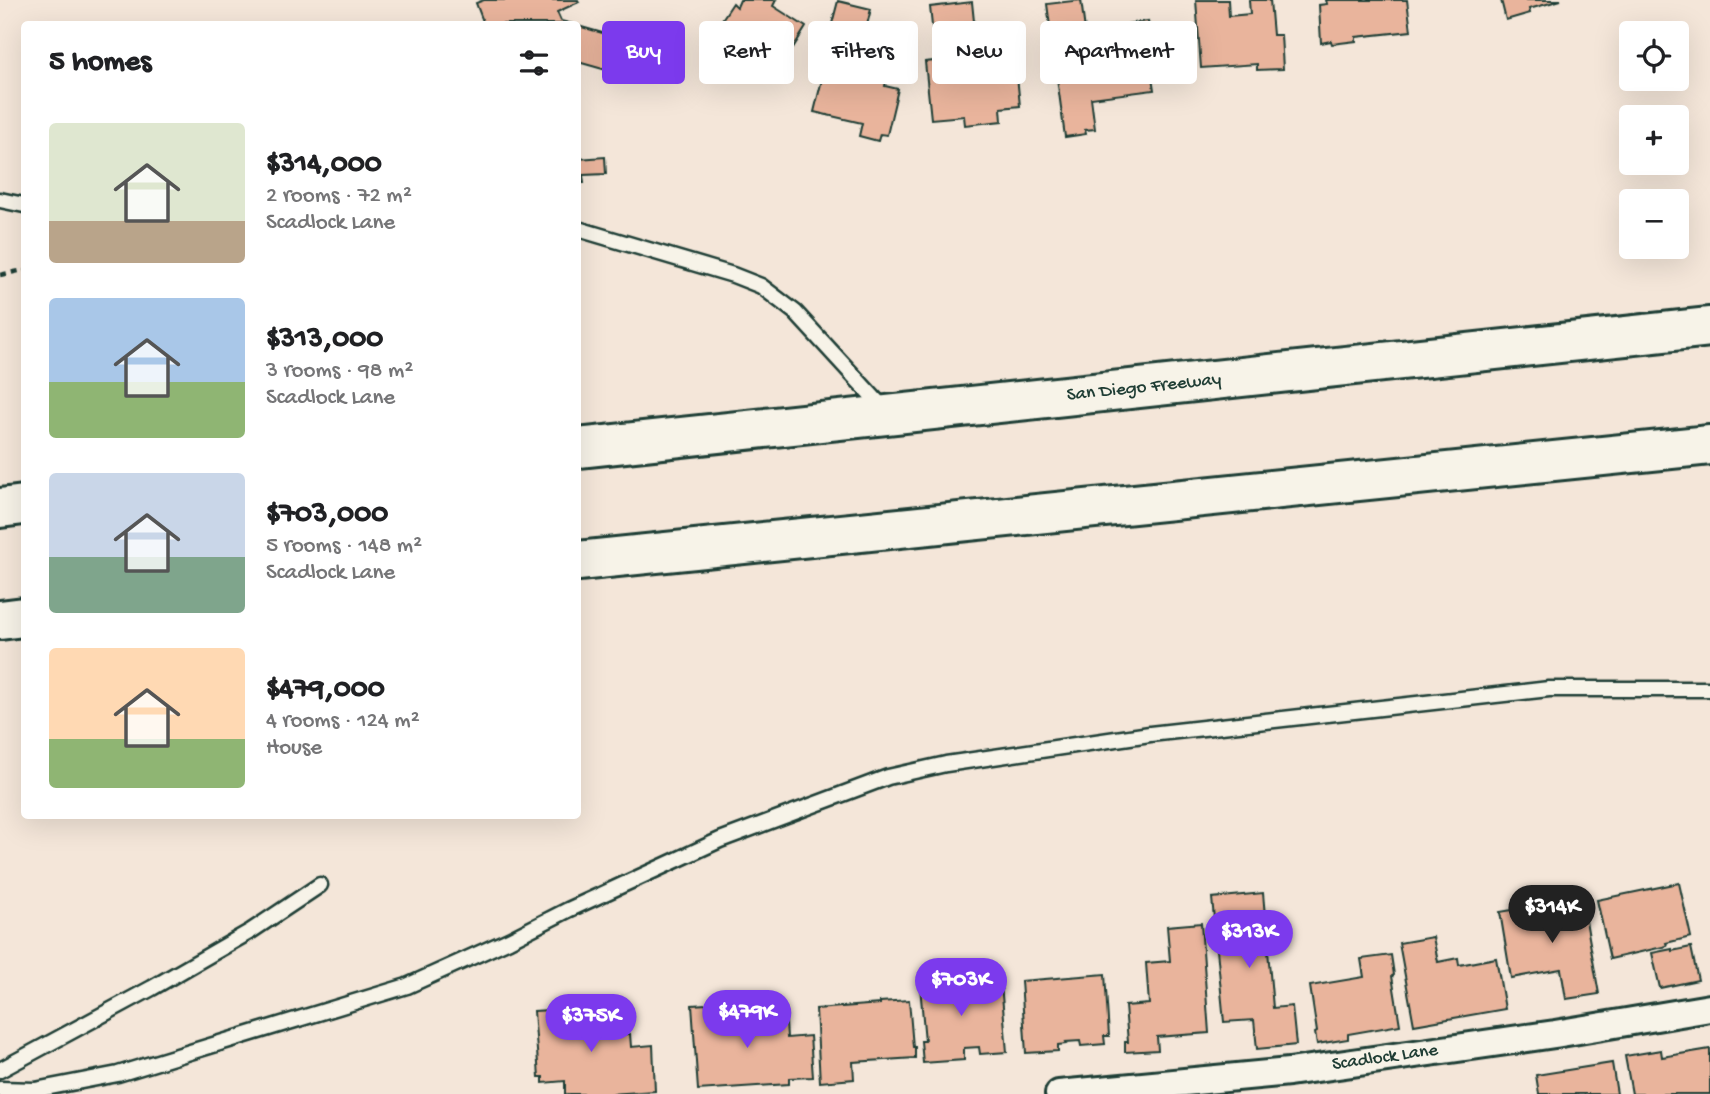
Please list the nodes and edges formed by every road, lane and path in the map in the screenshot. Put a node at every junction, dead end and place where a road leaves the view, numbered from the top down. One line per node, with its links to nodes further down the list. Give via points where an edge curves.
1 (0, 200): 2 (lane)
2 (21, 204)
3 (581, 230): 7 (lane, via 761,286 795,312)
4 (21, 271): 5 (path)
5 (0, 275)
6 (1710, 327): 7 (highway, San Diego Freeway)
7 (891, 416): 9 (highway, San Diego Freeway)
8 (1710, 445): 12 (highway)
9 (581, 448)
10 (21, 505): 11 (highway)
11 (0, 508)
12 (581, 561)
13 (21, 617): 14 (highway)
14 (0, 620)
15 (1710, 689): 19 (lane, via 1549,689 1150,734 946,764 888,778 720,840 407,986 118,1074 35,1090)
16 (320, 885): 18 (lane, via 251,931)
17 (1710, 1008): 20 (street, Scadlock Lane, via 1289,1072)
18 (0, 1070)
19 (0, 1089)
20 (1059, 1094)

